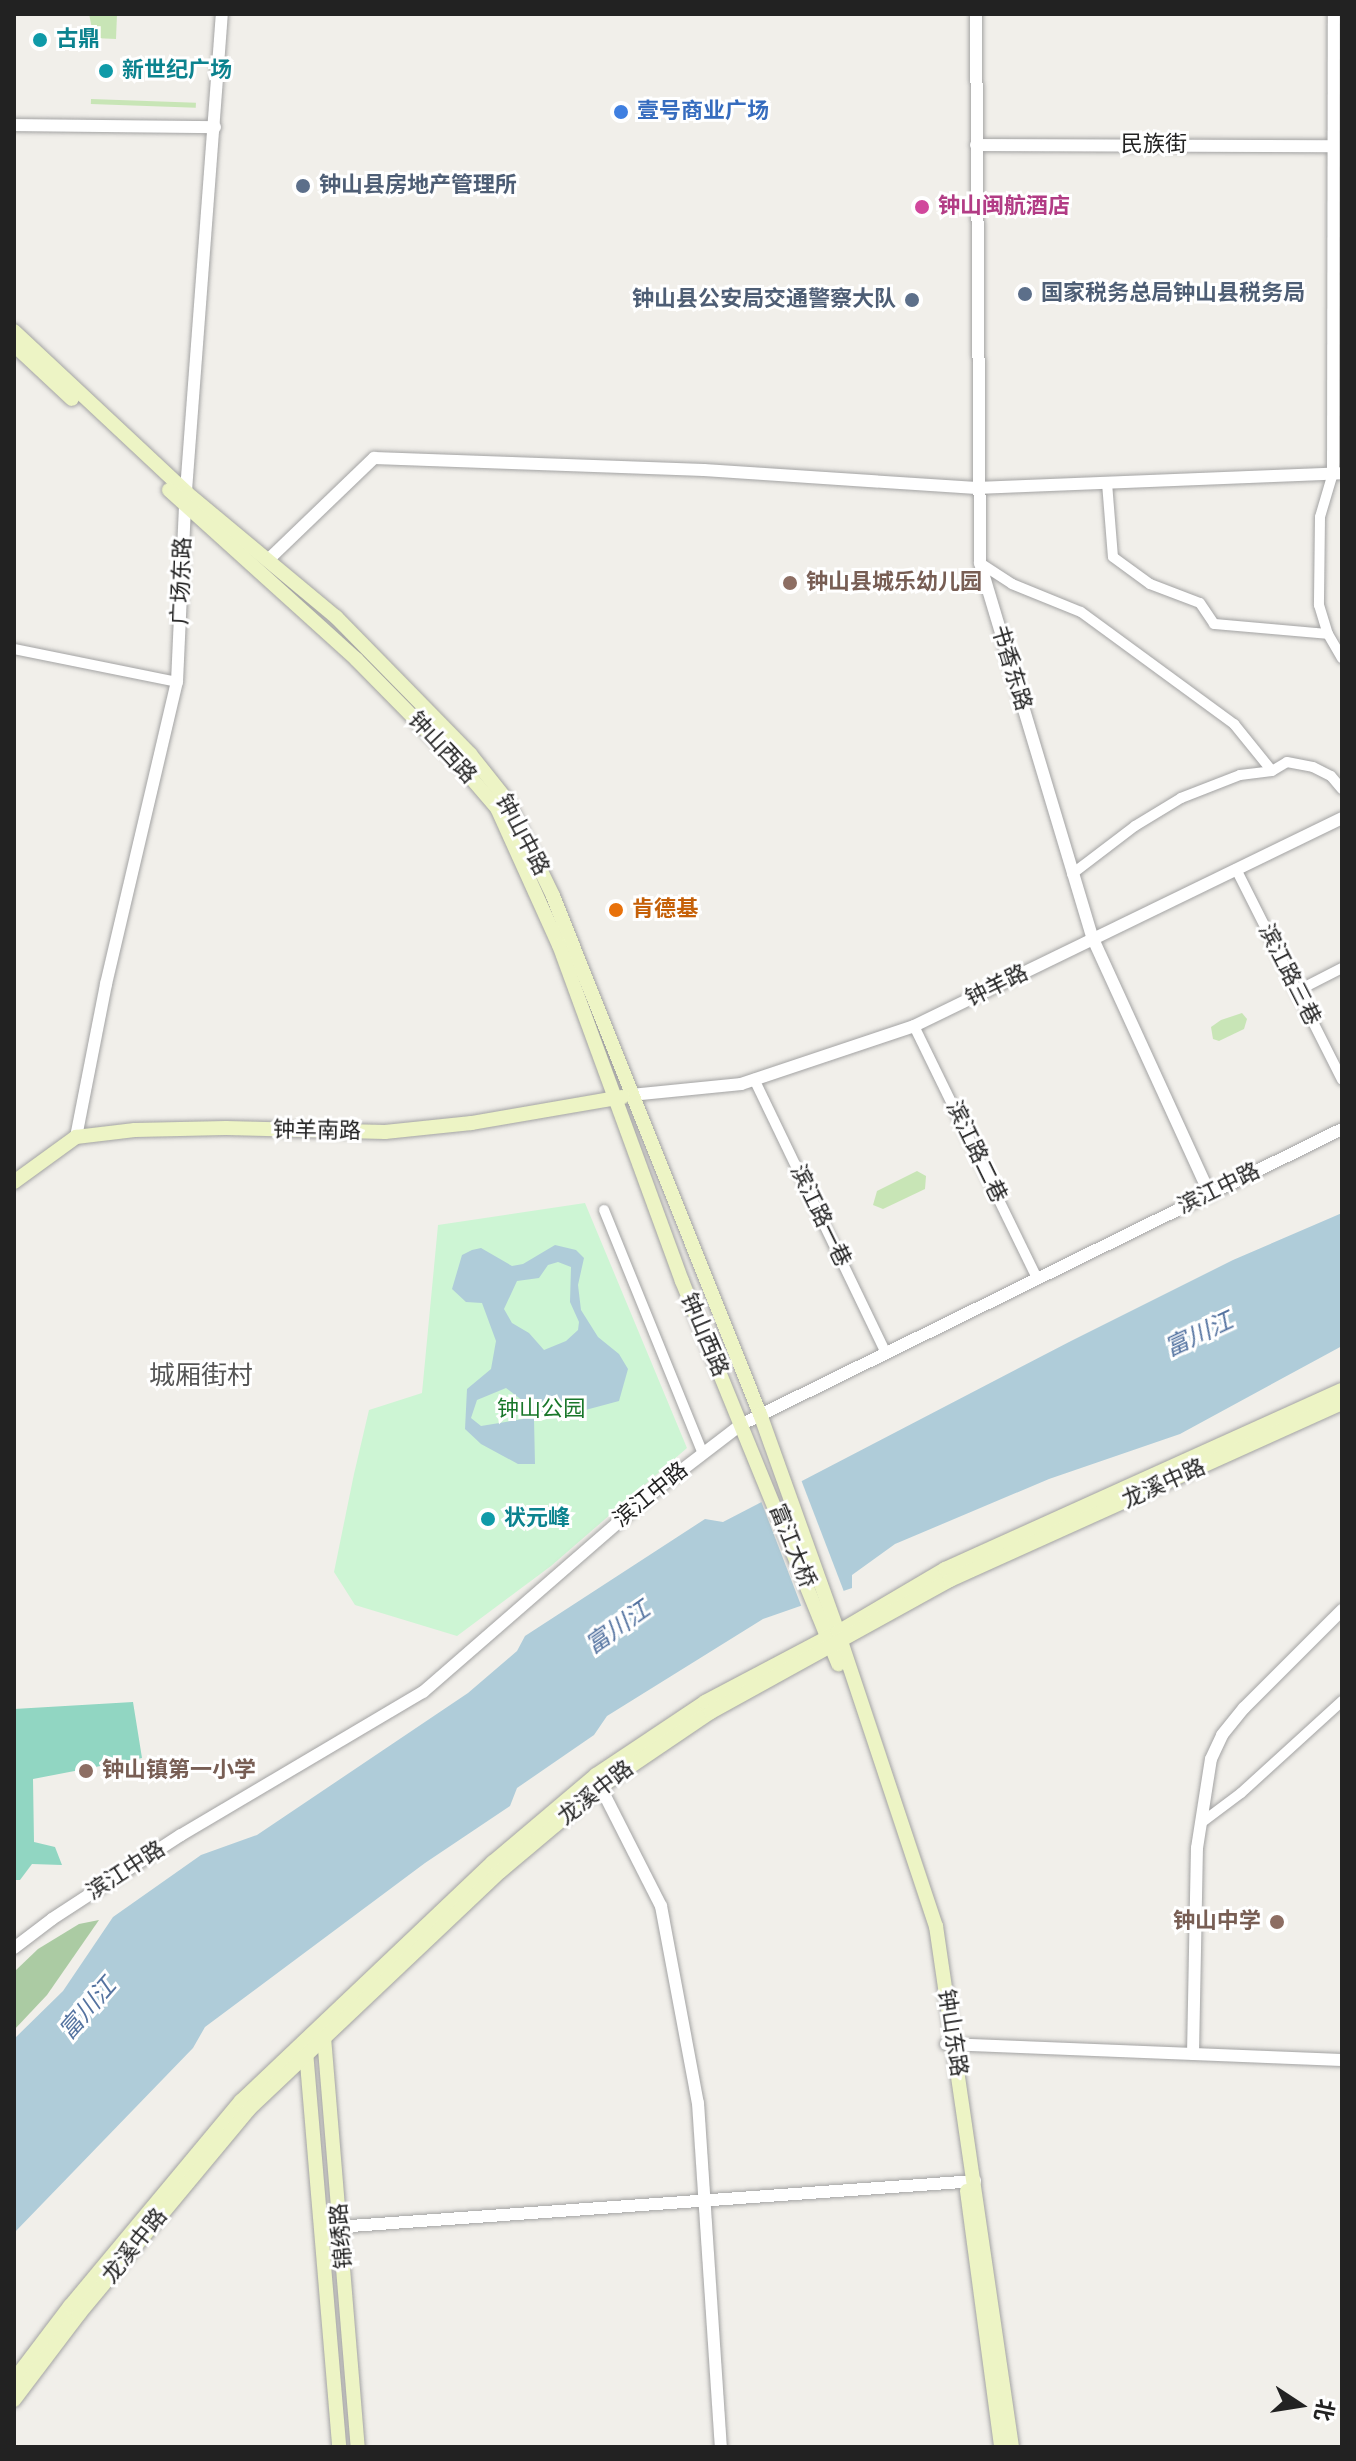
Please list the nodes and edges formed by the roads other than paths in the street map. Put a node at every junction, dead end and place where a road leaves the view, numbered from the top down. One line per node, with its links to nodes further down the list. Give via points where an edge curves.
1 (222, 14): 5 (street, 广场东路)
2 (976, 14): 6 (street, 书香东路)
3 (1334, 14): 7 (street)
4 (14, 125): 5 (street)
5 (215, 127): 13 (street, 广场东路)
6 (976, 145): 7 (street, 民族街); 12 (street, 书香东路)
7 (1331, 146): 10 (street)
8 (14, 331): 13 (main road, 钟山中路)
9 (14, 345): 13 (main road, 钟山西路)
10 (1337, 473): 11 (street); 16 (street, via 1320,517 1319,605)
11 (1107, 483): 12 (street); 16 (street, via 1113,557 1150,584 1200,603 1214,624)
12 (976, 488): 14 (street, via 704,470 374,458); 15 (street, 书香东路)
13 (186, 499): 14 (main road, 钟山中路); 19 (street, 广场东路); 31 (main road, 钟山西路, via 356,659 497,808)
14 (269, 559): 31 (main road, 钟山中路, via 338,619 470,754 506,799 553,896)
15 (980, 563): 20 (street, via 1012,584 1081,612 1234,724); 24 (street, 书香东路)
16 (1328, 634): 18 (street)
17 (14, 649): 19 (street)
18 (1342, 658)
19 (177, 682): 33 (street, 广场东路)
20 (1272, 771): 21 (street, via 1287,762 1313,767); 24 (street, via 1240,775 1181,798)
21 (1342, 789)
22 (1342, 818): 23 (street, 钟羊路)
23 (1236, 869): 25 (street, 钟羊路); 27 (street, 滨江路三巷)
24 (1072, 874): 25 (street, 书香东路)
25 (1093, 939): 28 (street, 钟羊路); 35 (street, 书香东路)
26 (1342, 968): 27 (street)
27 (1297, 991): 30 (street, 滨江路三巷)
28 (914, 1026): 29 (street, 钟羊路); 37 (street, 滨江路二巷)
29 (754, 1079): 31 (street, 钟羊路); 38 (street, 滨江路一巷)
30 (1342, 1080)
31 (624, 1096): 33 (main road, 钟羊南路, via 472,1123 385,1132 226,1128); 41 (main road, 钟山中路); 42 (main road, 钟山西路, via 682,1281)
32 (1342, 1129): 35 (street, 滨江中路)
33 (76, 1137): 34 (main road, 钟羊南路)
34 (14, 1182)
35 (1210, 1194): 37 (street, 滨江中路)
36 (604, 1210): 43 (street)
37 (1037, 1278): 38 (street, 滨江中路)
38 (886, 1353): 41 (street, 滨江中路)
39 (1342, 1390): 47 (main road, 龙溪中路, via 945,1569)
40 (1342, 1403): 47 (main road, 龙溪中路, via 950,1580)
41 (760, 1414): 42 (street, 滨江中路); 44 (main road, 钟山中路)
42 (742, 1424): 43 (street, 滨江中路); 45 (main road, 钟山西路)
43 (703, 1454): 51 (street, 滨江中路, via 423,1692 181,1835)
44 (775, 1456): 47 (main road, 富江大桥)
45 (756, 1457): 47 (main road, 富江大桥)
46 (1342, 1610): 50 (street, via 1222,1735 1211,1759)
47 (835, 1639): 49 (main road, 龙溪中路, via 705,1702); 53 (main road, 钟山东路, via 936,1926)
48 (1342, 1701): 50 (street)
49 (598, 1782): 52 (main road, 龙溪中路, via 493,1862); 58 (street, via 661,1906 698,2103)
50 (1201, 1823): 55 (street)
51 (14, 1948)
52 (324, 2033): 54 (main road, 龙溪中路); 59 (main road, 锦绣路)
53 (950, 2044): 55 (street); 57 (main road, 钟山东路)
54 (306, 2050): 60 (main road, 锦绣路); 61 (main road, 龙溪中路, via 241,2101); 62 (main road, 龙溪中路, via 201,2165)
55 (1193, 2054): 56 (street)
56 (1342, 2060)
57 (970, 2182): 58 (street); 66 (main road, 钟山东路); 67 (main road, 钟山东路)
58 (706, 2201): 59 (street); 65 (street)
59 (342, 2226): 60 (street); 64 (main road, 锦绣路)
60 (323, 2228): 63 (main road, 锦绣路)
61 (14, 2380)
62 (14, 2400)
63 (339, 2447)
64 (358, 2447)
65 (721, 2447)
66 (1001, 2447)
67 (1012, 2447)

